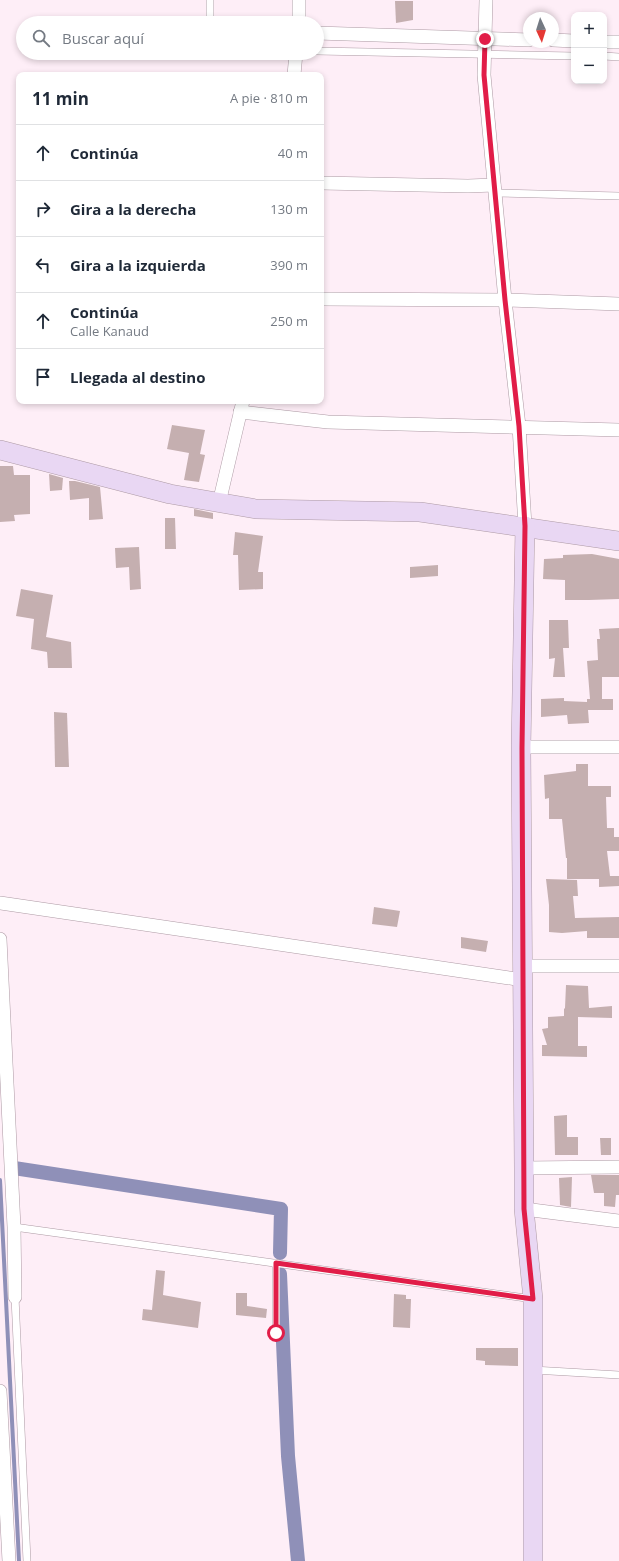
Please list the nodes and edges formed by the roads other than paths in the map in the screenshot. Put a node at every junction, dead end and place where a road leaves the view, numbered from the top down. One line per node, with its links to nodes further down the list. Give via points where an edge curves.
1 (210, 0): 4 (lane)
2 (299, 0): 5 (street)
3 (486, 0): 7 (street)
4 (210, 16)
5 (299, 16)
6 (324, 33): 7 (street)
7 (485, 39): 8 (street); 14 (street)
8 (523, 40)
9 (559, 40): 10 (street)
10 (571, 41)
11 (607, 42): 12 (street)
12 (619, 42)
13 (324, 51): 14 (lane)
14 (485, 54): 15 (lane); 21 (street, via 484,75)
15 (571, 56)
16 (607, 56): 17 (lane)
17 (619, 56)
18 (295, 60): 19 (street)
19 (294, 72)
20 (324, 183): 21 (street, via 468,186)
21 (494, 189): 22 (lane); 24 (street)
22 (619, 196)
23 (324, 299): 24 (street)
24 (505, 300): 25 (street); 27 (street)
25 (619, 304)
26 (242, 406): 27 (street, via 328,422); 30 (street)
27 (519, 426): 28 (street); 31 (street)
28 (619, 430)
29 (0, 450): 30 (street, via 170,494)
30 (219, 503): 31 (street, via 256,510 420,512)
31 (525, 526): 32 (street); 33 (street)
32 (619, 541)
33 (522, 748): 34 (street); 38 (street)
34 (619, 748)
35 (0, 903): 38 (street)
36 (0, 939): 43 (street)
37 (619, 966): 38 (street)
38 (523, 973): 40 (street)
39 (619, 1167): 40 (street)
40 (524, 1168): 41 (street)
41 (524, 1209): 42 (street); 46 (street)
42 (619, 1221)
43 (14, 1227): 44 (lane); 45 (street)
44 (276, 1263): 46 (lane); 47 (lane)
45 (15, 1297): 52 (lane)
46 (533, 1299): 48 (street)
47 (276, 1333)
48 (533, 1370): 49 (lane); 53 (street)
49 (619, 1374)
50 (0, 1391): 51 (street)
51 (9, 1561)
52 (27, 1561)
53 (533, 1561)

